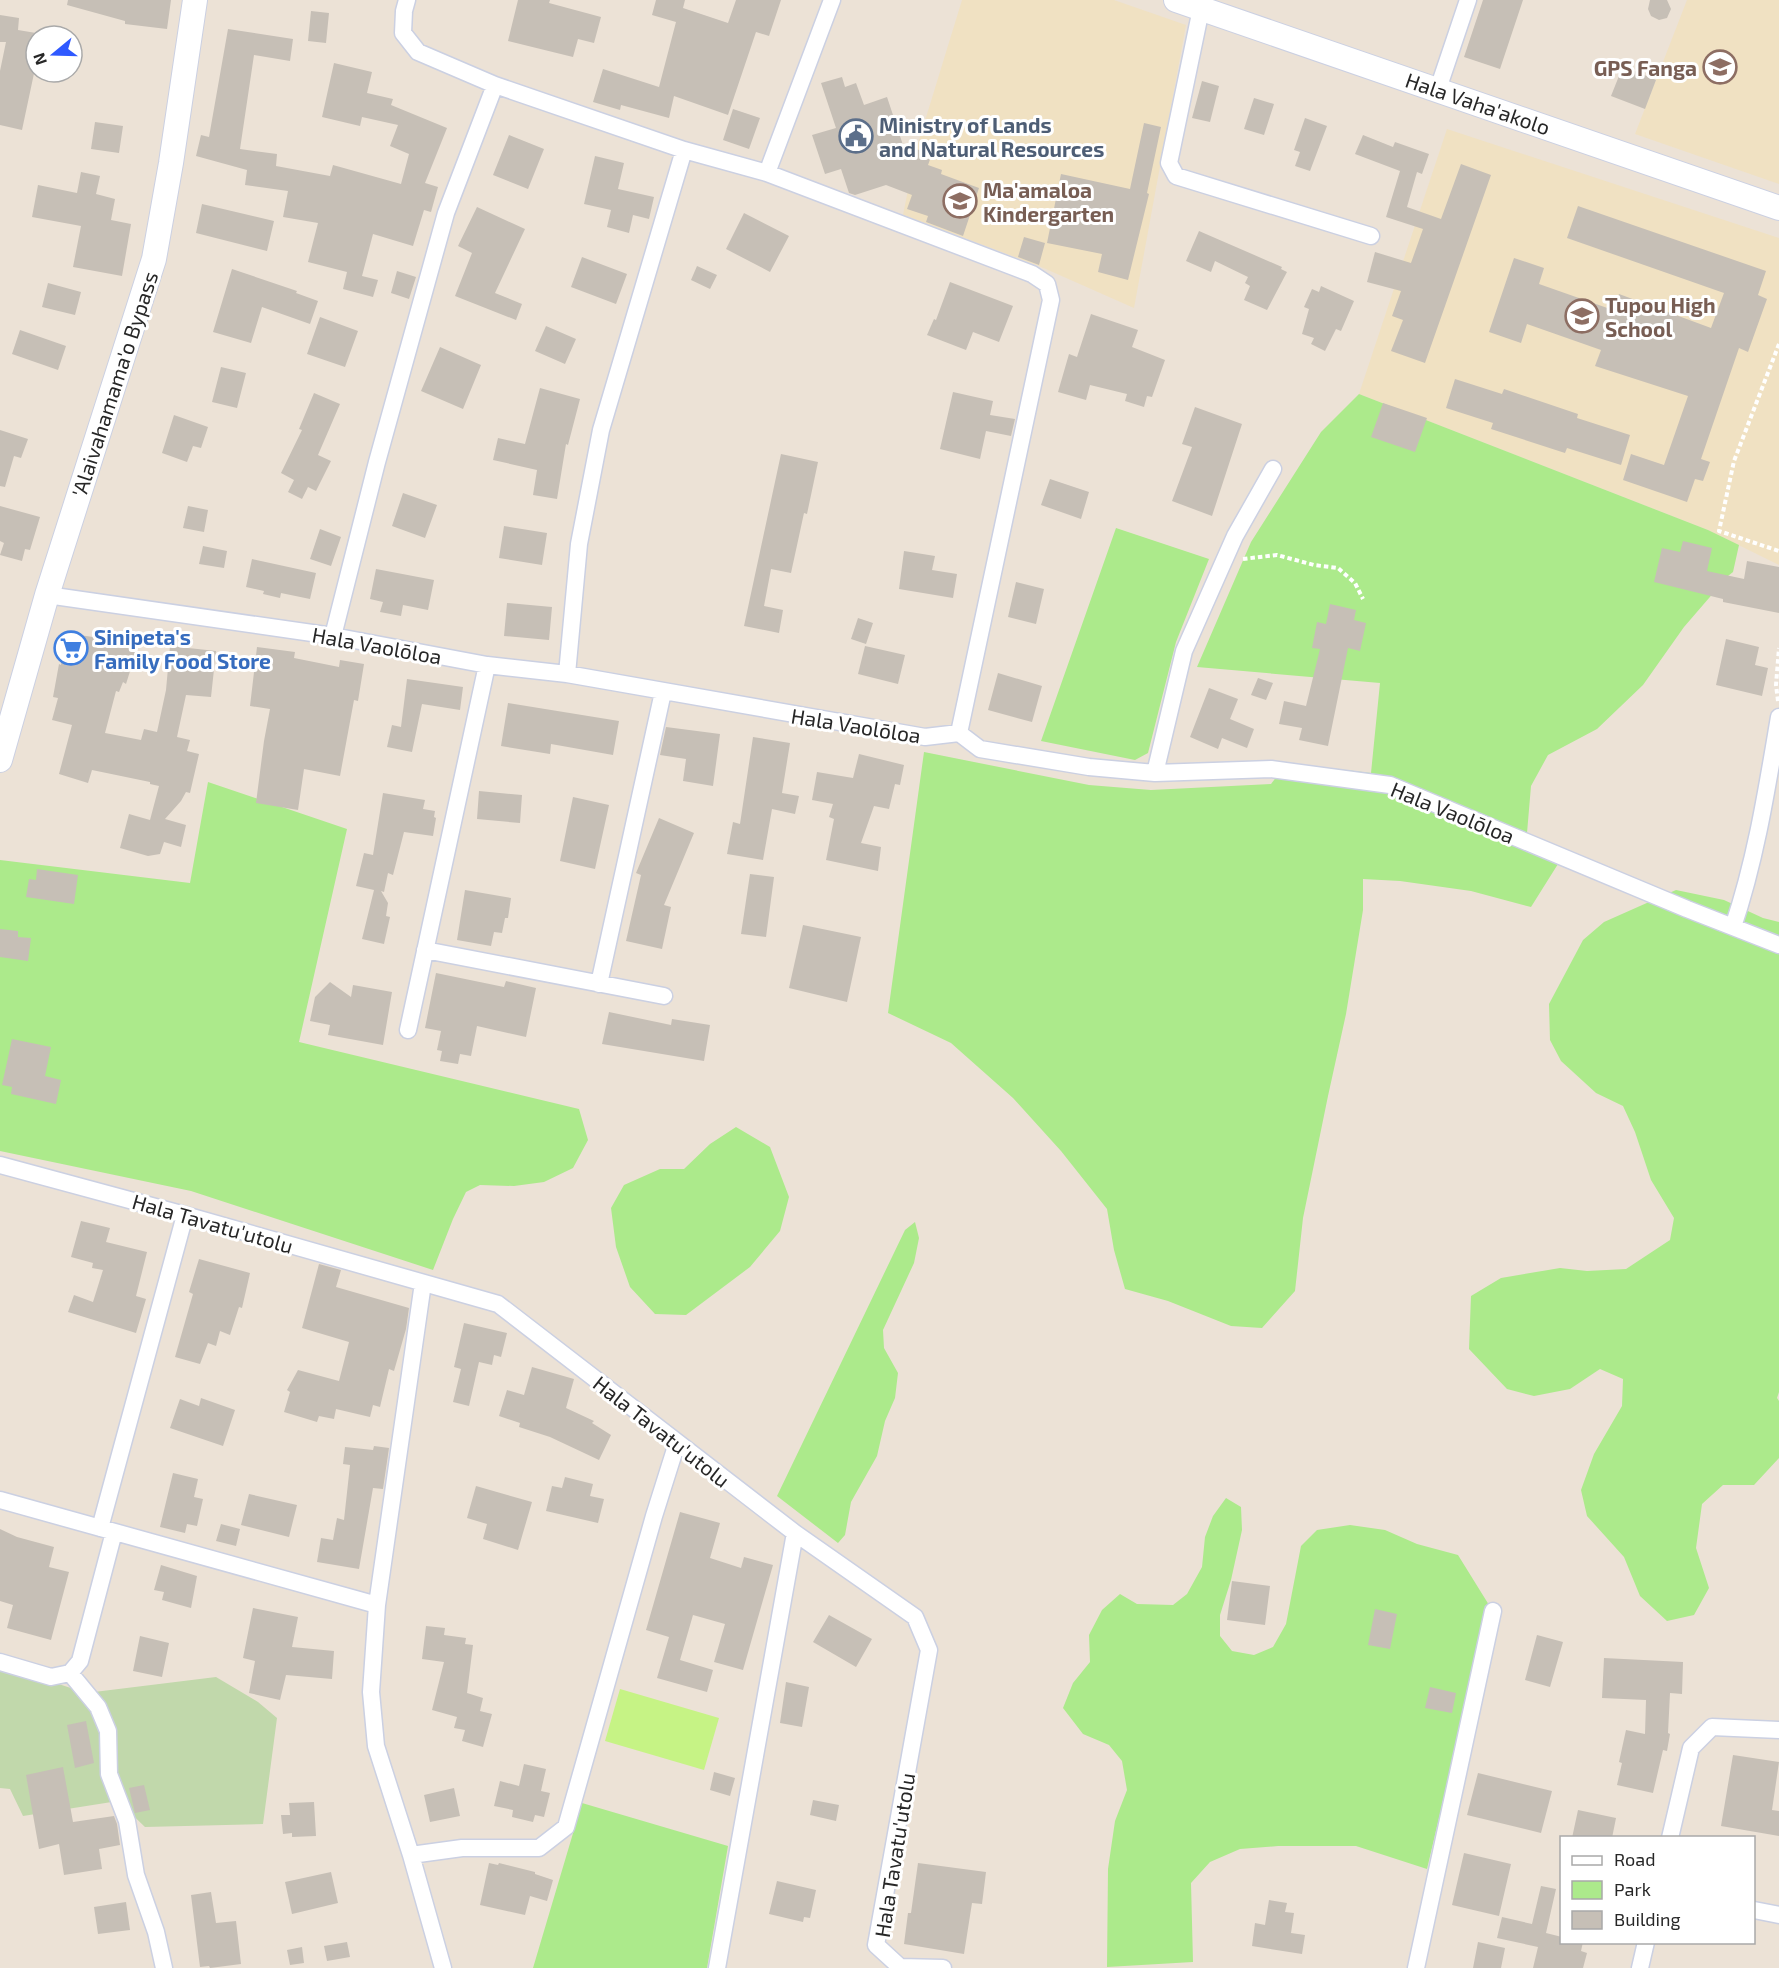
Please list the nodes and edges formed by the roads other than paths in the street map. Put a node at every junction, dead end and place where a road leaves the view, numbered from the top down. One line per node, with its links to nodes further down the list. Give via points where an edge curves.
1 (195, 0): 14 (main road, 'Alaivahamama'o Bypass, via 154,259)
2 (407, 0): 7 (street, via 403,33 418,52)
3 (832, 0): 10 (street)
4 (1176, 0): 6 (main road, Hala Vaha'akolo)
5 (1468, 0): 8 (street)
6 (1201, 9): 8 (main road, Hala Vaha'akolo); 12 (street, via 1168,163 1176,176)
7 (495, 85): 9 (street); 15 (street, via 446,213)
8 (1438, 89): 11 (main road, Hala Vaha'akolo)
9 (684, 150): 10 (street); 17 (street, via 601,430 579,544)
10 (767, 173): 20 (street, via 1032,274 1047,284 1051,300)
11 (1779, 208)
12 (1371, 236)
13 (1273, 469): 22 (street, via 1235,536 1184,651)
14 (47, 595): 15 (street, Hala Vaolōloa); 21 (main road, 'Alaivahamama'o Bypass)
15 (333, 636): 16 (street, Hala Vaolōloa)
16 (487, 665): 17 (street, Hala Vaolōloa); 25 (street)
17 (567, 674): 18 (street, Hala Vaolōloa)
18 (663, 692): 20 (street, Hala Vaolōloa, via 925,737); 26 (street)
19 (1779, 717): 23 (street, via 1754,855)
20 (959, 733): 22 (street, Hala Vaolōloa, via 980,749 1089,767)
21 (0, 760)
22 (1155, 773): 23 (street, Hala Vaolōloa, via 1271,769 1390,785)
23 (1733, 927): 24 (street, Hala Vaolōloa)
24 (1779, 945)
25 (426, 951): 26 (street); 28 (street)
26 (599, 984): 27 (street)
27 (664, 996)
28 (408, 1030)
29 (0, 1165): 30 (street, Hala Tavatu'utolu)
30 (185, 1215): 31 (street, Hala Tavatu'utolu); 34 (street)
31 (423, 1283): 32 (street, Hala Tavatu'utolu, via 498,1304); 36 (street)
32 (677, 1443): 35 (street, Hala Tavatu'utolu); 42 (street, via 566,1827 539,1848 462,1848)
33 (0, 1500): 34 (street)
34 (107, 1530): 36 (street); 39 (street, via 80,1661)
35 (795, 1533): 46 (street, Hala Tavatu'utolu, via 915,1617 929,1650 876,1945); 49 (street)
36 (377, 1605): 42 (street, via 371,1692 376,1746)
37 (1493, 1611): 51 (street)
38 (0, 1662): 39 (street, via 51,1677)
39 (70, 1673): 47 (street, via 98,1707 108,1731 109,1774 127,1821 136,1875)
40 (1779, 1730): 41 (street, via 1712,1727 1690,1748)
41 (1670, 1836)
42 (411, 1855): 48 (street)
43 (1755, 1910): 44 (street)
44 (1779, 1915)
45 (1646, 1944): 52 (street)
46 (900, 1967): 50 (street, Hala Tavatu'utolu)
47 (164, 1968)
48 (443, 1968)
49 (717, 1968)
50 (943, 1968)
51 (1416, 1968)
52 (1640, 1968)

